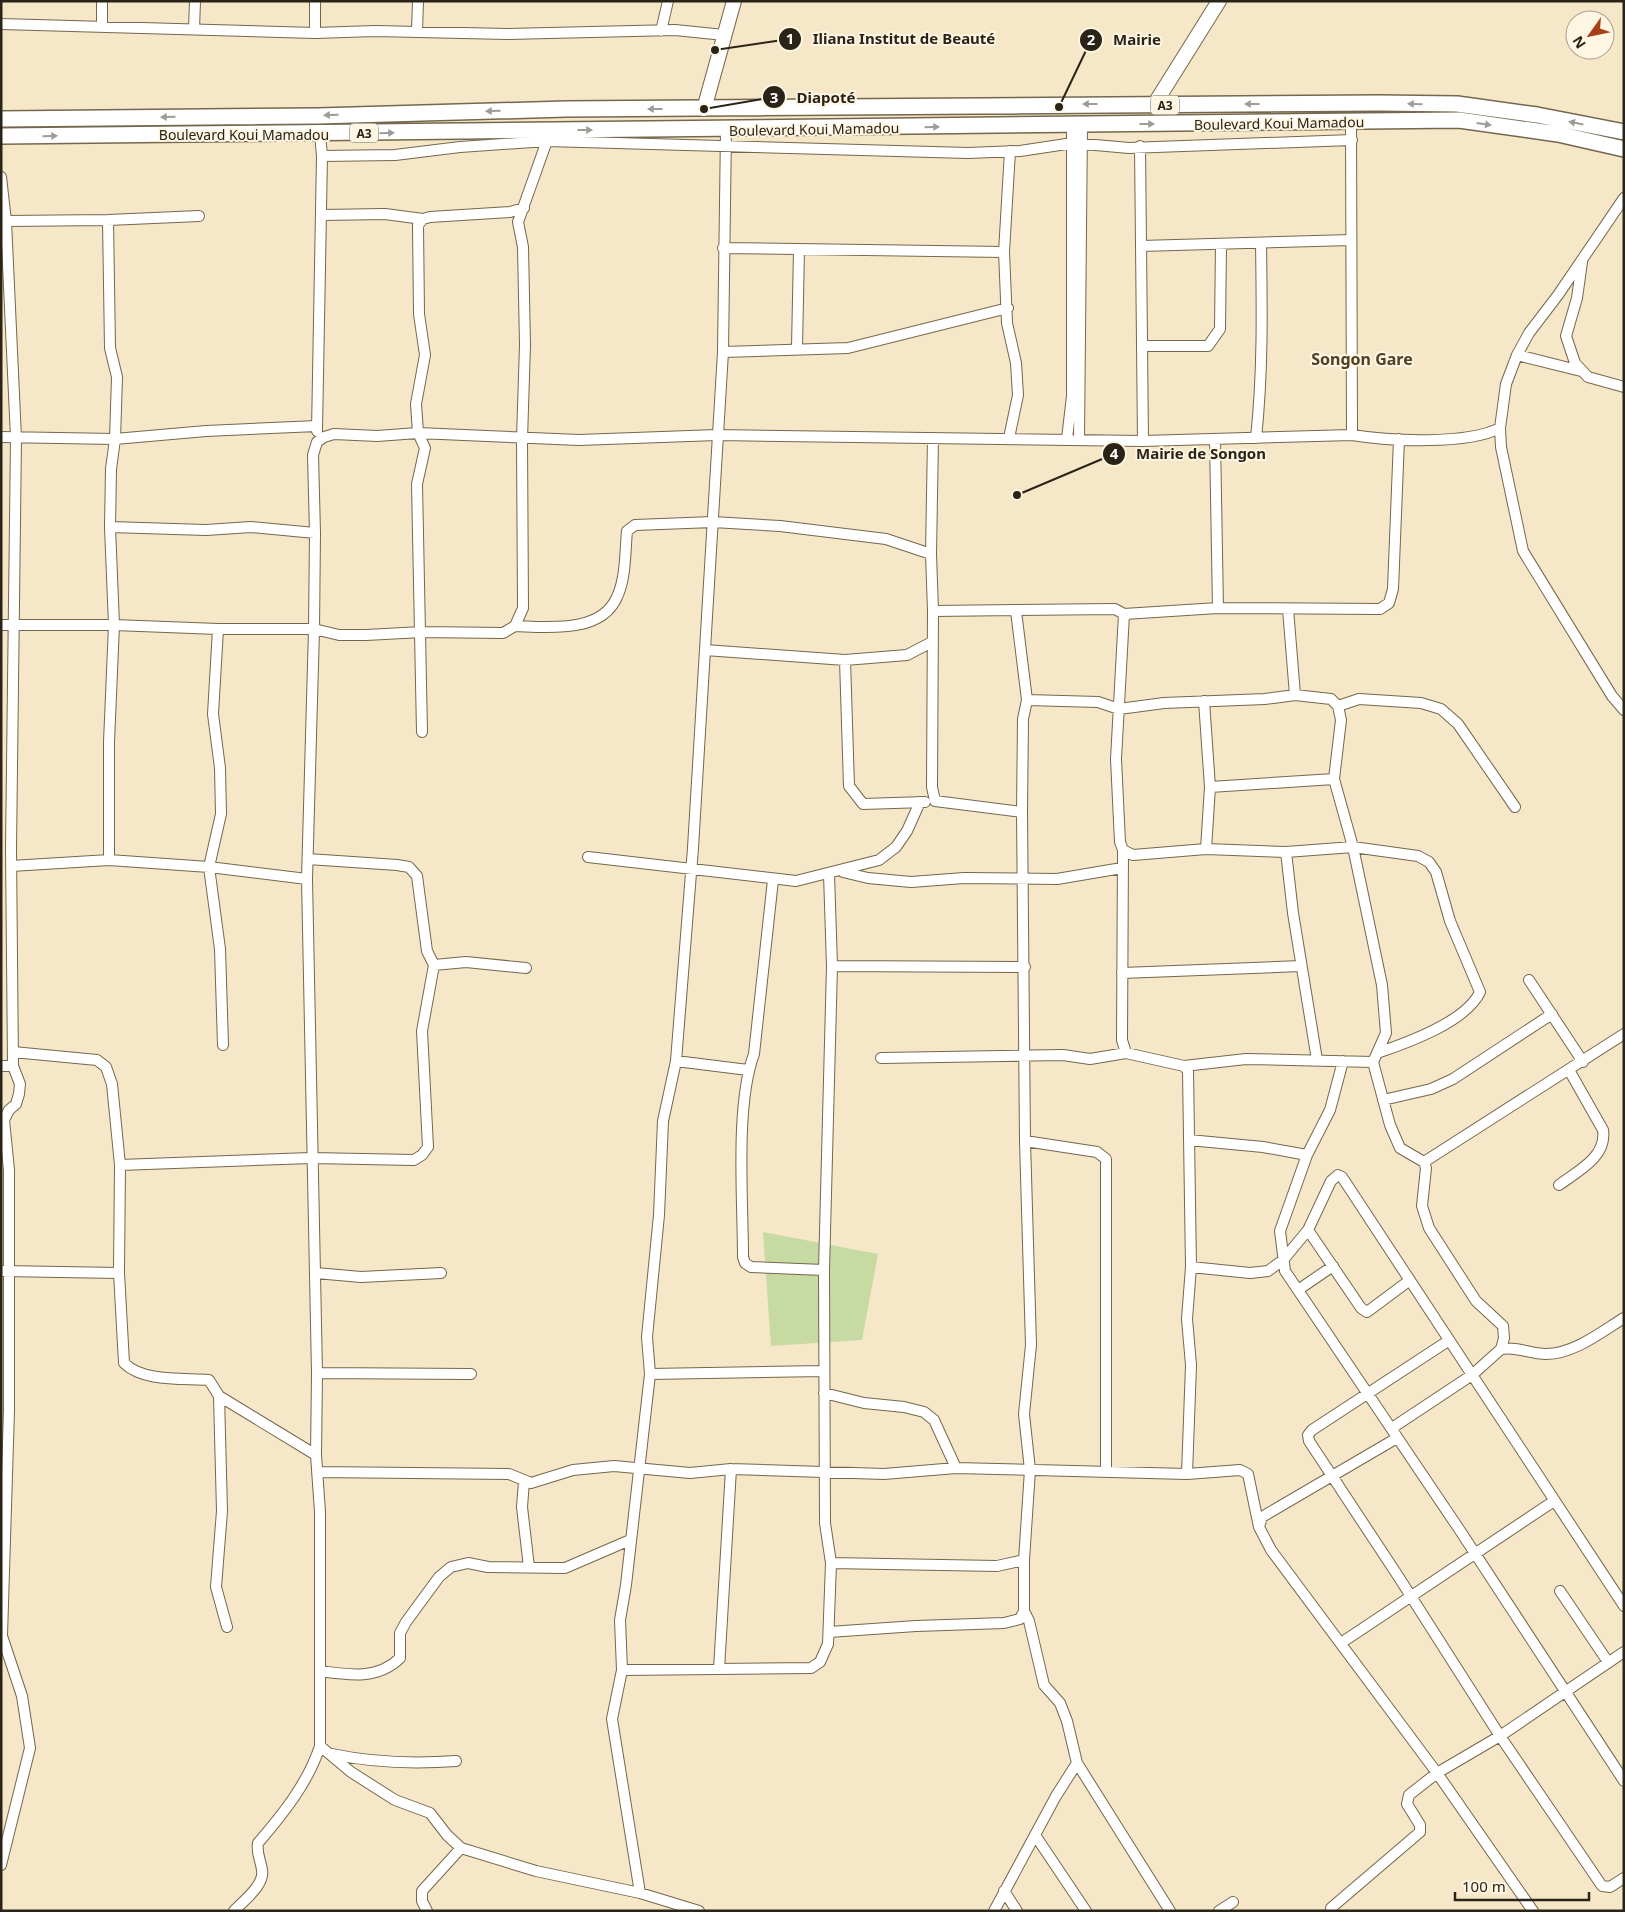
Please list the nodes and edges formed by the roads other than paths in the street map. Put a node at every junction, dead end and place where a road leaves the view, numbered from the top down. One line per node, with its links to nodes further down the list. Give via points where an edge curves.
1 (102, 1): 9 (street)
2 (195, 1): 10 (street)
3 (315, 1): 13 (street)
4 (418, 1): 11 (street)
5 (668, 1): 12 (street)
6 (734, 1): 14 (street)
7 (1219, 1): 15 (street)
8 (1, 24): 9 (street)
9 (102, 27): 10 (street)
10 (194, 29): 13 (street)
11 (417, 31): 12 (street, via 507,34); 13 (street)
12 (661, 31): 14 (street)
13 (315, 33)
14 (724, 35): 16 (street)
15 (1154, 105): 16 (main road, Boulevard Koui Mamadou / A3, one-way to 16); 22 (main road, Boulevard Koui Mamadou / A3, one-way to 15, via 1457,104)
16 (704, 109): 17 (main road, Boulevard Koui Mamadou / A3, one-way to 17); 20 (main road)
17 (1, 119)
18 (1351, 122): 19 (main road, Boulevard Koui Mamadou / A3, one-way to 18); 26 (street); 30 (main road, Boulevard Koui Mamadou / A3, one-way to 30, via 1459,120 1558,134)
19 (1077, 124): 21 (main road, Boulevard Koui Mamadou / A3, one-way to 19); 27 (street)
20 (702, 130): 21 (main road, Boulevard Koui Mamadou / A3); 24 (main road, Boulevard Koui Mamadou / A3, one-way to 20)
21 (726, 130): 28 (street)
22 (1624, 132)
23 (320, 134): 24 (main road, Boulevard Koui Mamadou / A3, one-way to 24); 25 (main road, Boulevard Koui Mamadou / A3, one-way to 23); 32 (street)
24 (549, 135): 28 (street); 32 (street, via 395,155); 35 (street)
25 (1, 136)
26 (1352, 140): 29 (street); 41 (street)
27 (1077, 144): 29 (street); 31 (street, via 1020,152); 70 (street, via 1072,396); 71 (street)
28 (724, 146): 31 (street, via 968,153); 45 (street)
29 (1140, 146): 44 (street)
30 (1624, 149)
31 (1010, 150): 47 (street)
32 (322, 156): 36 (street)
33 (1, 177): 40 (street)
34 (1624, 198): 48 (street)
35 (524, 208): 38 (street); 67 (street, via 518,222 523,247 525,336)
36 (320, 214): 38 (street, via 385,214); 56 (street)
37 (199, 216): 39 (street)
38 (423, 219): 58 (street, via 417,232 425,355 416,404)
39 (108, 220): 40 (street); 66 (street, via 110,348 117,377)
40 (6, 221): 62 (street)
41 (1351, 240): 42 (street); 60 (street)
42 (1261, 243): 43 (street); 65 (street, via 1262,323)
43 (1221, 244): 44 (street); 50 (street, via 1220,329 1214,340 1208,346)
44 (1141, 246): 50 (street)
45 (724, 248): 46 (street); 52 (street)
46 (799, 249): 47 (street); 51 (street)
47 (1004, 252): 49 (street)
48 (1583, 258): 53 (street); 54 (street, via 1577,298 1566,336)
49 (1008, 308): 51 (street, via 848,348); 64 (street, via 1018,396)
50 (1142, 346): 72 (street)
51 (797, 348): 52 (street)
52 (723, 352): 59 (street)
53 (1517, 355): 54 (street); 57 (street, via 1506,384)
54 (1581, 371): 55 (street, via 1588,377)
55 (1624, 387)
56 (317, 426): 66 (street, via 206,430); 73 (street)
57 (1500, 428): 69 (street, via 1459,438); 98 (street, via 1501,447 1523,551 1612,696)
58 (418, 433): 67 (street); 73 (street, via 377,436 334,434); 89 (street, via 425,448 417,484)
59 (717, 435): 63 (street); 67 (street); 74 (street)
60 (1352, 435): 65 (street); 69 (street)
61 (1, 437): 62 (street)
62 (16, 438): 66 (street); 84 (street)
63 (933, 438): 64 (street); 77 (street)
64 (1009, 438): 70 (street)
65 (1256, 438): 68 (street)
66 (116, 439): 75 (street, via 111,469)
67 (522, 439): 86 (street, via 523,608)
68 (1215, 439): 72 (street); 78 (street)
69 (1398, 439): 79 (street, via 1393,589 1389,604 1380,609)
70 (1066, 440): 71 (street)
71 (1079, 440): 72 (street)
72 (1143, 441)
73 (317, 442): 76 (street, via 313,455)
74 (713, 522): 77 (street, via 872,537); 86 (street, via 635,525 627,531 622,582 617,598 596,618 570,627); 91 (street)
75 (110, 527): 76 (street, via 206,530 251,527); 85 (street)
76 (315, 533): 88 (street)
77 (931, 554): 80 (street)
78 (1218, 608): 79 (street); 82 (street)
79 (1288, 609): 93 (street)
80 (934, 611): 81 (street); 90 (street)
81 (1016, 611): 82 (street, via 1115,609); 94 (street)
82 (1124, 614): 97 (street)
83 (1, 625): 84 (street)
84 (12, 625): 85 (street); 109 (street)
85 (114, 625): 87 (street); 113 (street, via 109,742)
86 (515, 626): 89 (street, via 503,632)
87 (218, 629): 88 (street); 115 (street, via 213,714 220,768 221,814)
88 (314, 629): 89 (street, via 348,635 394,636); 112 (street)
89 (422, 632): 99 (street)
90 (932, 642): 92 (street, via 907,655); 102 (street, via 932,787)
91 (705, 650): 92 (street); 116 (street)
92 (845, 660): 103 (street, via 850,786 863,804)
93 (1295, 695): 95 (street); 96 (street, via 1331,699)
94 (1027, 700): 97 (street, via 1098,702); 105 (street, via 1023,718)
95 (1204, 701): 97 (street); 101 (street)
96 (1338, 706): 100 (street, via 1341,720); 104 (street, via 1360,699 1421,703 1441,709 1458,724)
97 (1119, 709): 108 (street, via 1116,759)
98 (1624, 710)
99 (422, 732)
100 (1334, 779): 101 (street); 106 (street)
101 (1210, 787): 107 (street)
102 (935, 801): 103 (street); 105 (street)
103 (920, 802): 118 (street, via 896,847 879,860)
104 (1515, 807)
105 (1022, 812): 121 (street)
106 (1353, 848): 110 (street); 137 (street, via 1382,985 1386,1033); 137 (street, via 1418,856 1429,862 1436,872 1450,921 1480,992 1476,1000 1455,1017)
107 (1206, 849): 108 (street, via 1133,855); 110 (street)
108 (1123, 850): 117 (street)
109 (6, 851): 114 (street)
110 (1286, 852): 125 (street)
111 (588, 857): 116 (street)
112 (308, 859): 120 (street); 123 (street, via 409,867 417,876 427,951)
113 (109, 860): 114 (street); 115 (street)
114 (11, 866): 133 (street)
115 (209, 867): 120 (street); 132 (street, via 220,949)
116 (690, 868): 122 (street); 140 (street)
117 (1122, 868): 121 (street, via 1057,879); 128 (street)
118 (842, 871): 119 (street); 121 (street, via 868,878 911,882 964,878)
119 (829, 874): 122 (street, via 796,881); 124 (street)
120 (307, 879): 151 (street)
121 (1025, 879): 126 (street)
122 (774, 880): 145 (street, via 754,1054)
123 (434, 965): 127 (street, via 466,962); 151 (street, via 422,1031 428,1147 414,1160)
124 (832, 966): 126 (street); 159 (street)
125 (1301, 966): 128 (street); 138 (street)
126 (1025, 967): 135 (street)
127 (526, 968)
128 (1122, 973): 134 (street, via 1122,1040)
129 (1529, 980): 130 (street)
130 (1552, 1014): 141 (street); 147 (street, via 1453,1079 1431,1089)
131 (1624, 1034): 141 (street)
132 (223, 1045)
133 (13, 1052): 143 (street); 153 (street, via 97,1060 106,1066 112,1084)
134 (1126, 1053): 135 (street, via 1090,1059 1063,1054); 144 (street)
135 (1025, 1055): 136 (street); 149 (street)
136 (881, 1058)
137 (1375, 1058): 139 (street); 147 (street)
138 (1317, 1060): 139 (street); 144 (street, via 1246,1059)
139 (1344, 1061): 150 (street, via 1330,1110)
140 (676, 1062): 145 (street); 172 (street, via 663,1121 659,1215 647,1337)
141 (1583, 1062): 146 (street)
142 (1, 1066): 143 (street)
143 (13, 1066): 160 (street, via 20,1084 16,1104 4,1120 9,1170)
144 (1184, 1066): 148 (street, via 1188,1071)
145 (748, 1070): 159 (street, via 743,1133 745,1263 751,1267)
146 (1569, 1070): 152 (street); 154 (street, via 1605,1139 1602,1149)
147 (1383, 1100): 152 (street, via 1400,1148)
148 (1189, 1140): 150 (street); 158 (street)
149 (1025, 1141): 183 (street, via 1031,1345 1024,1414); 186 (street, via 1096,1152 1106,1159)
150 (1307, 1155): 156 (street, via 1280,1231)
151 (311, 1158): 153 (street); 162 (street)
152 (1424, 1162): 168 (street, via 1422,1206 1429,1228 1476,1301 1503,1326)
153 (120, 1165): 161 (street)
154 (1559, 1185)
155 (1308, 1230): 156 (street); 157 (street); 164 (street, via 1331,1181 1338,1175)
156 (1282, 1260): 158 (street, via 1268,1270 1250,1273); 165 (street)
157 (1333, 1266): 164 (street, via 1367,1312); 165 (street)
158 (1191, 1267): 187 (street, via 1187,1319 1191,1365)
159 (824, 1270): 169 (street)
160 (5, 1271): 161 (street); 177 (street)
161 (119, 1273): 176 (street, via 124,1363 132,1371 154,1376 209,1380)
162 (316, 1273): 163 (street, via 361,1277); 170 (street)
163 (441, 1273)
164 (1410, 1280): 167 (street)
165 (1298, 1290): 174 (street)
166 (1624, 1318): 168 (street, via 1562,1352 1530,1352 1513,1346)
167 (1448, 1341): 173 (street); 174 (street)
168 (1501, 1349): 173 (street)
169 (824, 1371): 172 (street); 175 (street)
170 (317, 1373): 171 (street); 179 (street)
171 (472, 1374)
172 (650, 1374): 180 (street)
173 (1472, 1375): 178 (street); 190 (street)
174 (1367, 1392): 178 (street); 188 (street, via 1308,1435 1308,1441)
175 (824, 1393): 181 (street, via 924,1412 934,1420); 184 (street)
176 (219, 1396): 179 (street); 201 (street, via 222,1511 216,1587)
177 (5, 1411): 205 (street, via 2,1636)
178 (1395, 1433): 188 (street); 193 (street)
179 (316, 1455): 185 (street)
180 (639, 1468): 182 (street, via 690,1473); 189 (street, via 573,1470 531,1483); 192 (street)
181 (956, 1468): 183 (street); 184 (street, via 884,1474)
182 (731, 1469): 184 (street); 208 (street)
183 (1030, 1470): 186 (street); 194 (street)
184 (825, 1471): 195 (street, via 824,1523)
185 (317, 1472): 189 (street, via 509,1474); 210 (street)
186 (1106, 1472): 187 (street)
187 (1187, 1474): 191 (street, via 1240,1470 1248,1474)
188 (1331, 1477): 191 (street, via 1262,1517); 198 (street)
189 (524, 1481): 196 (street, via 522,1506)
190 (1554, 1502): 193 (street); 199 (street)
191 (1258, 1527): 203 (street, via 1271,1550)
192 (630, 1540): 196 (street, via 565,1568); 209 (street, via 620,1620)
193 (1475, 1553): 198 (street); 211 (street)
194 (1024, 1560): 195 (street, via 997,1566); 200 (street)
195 (831, 1563): 202 (street)
196 (528, 1566): 210 (street, via 488,1568 468,1563 451,1567 439,1576 406,1622 400,1633 400,1658 390,1668 351,1676)
197 (1560, 1590): 206 (street)
198 (1410, 1595): 203 (street); 212 (street)
199 (1624, 1606)
200 (1024, 1611): 202 (street, via 1020,1619 1004,1623); 216 (street, via 1044,1684 1060,1703 1068,1722)
201 (228, 1627)
202 (828, 1632): 208 (street, via 828,1644 820,1662 811,1668)
203 (1342, 1643): 217 (street)
204 (1624, 1652): 206 (street)
205 (10, 1660): 207 (street); 221 (street, via 22,1696 30,1748)
206 (1608, 1662): 211 (street)
207 (1, 1667)
208 (719, 1669): 209 (street)
209 (622, 1670): 224 (street, via 612,1719)
210 (320, 1671): 213 (street)
211 (1565, 1690): 212 (street); 218 (street)
212 (1500, 1736): 217 (street); 222 (street, via 1602,1886 1610,1887)
213 (320, 1746): 214 (street); 228 (street, via 311,1770 282,1815 258,1843 263,1872 260,1882)
214 (331, 1754): 215 (street, via 361,1761 405,1764); 220 (street, via 351,1772 395,1800 430,1813)
215 (456, 1761)
216 (1077, 1763): 219 (street); 234 (street)
217 (1436, 1773): 227 (street, via 1409,1795 1407,1804 1420,1825 1420,1832); 236 (street)
218 (1624, 1781)
219 (1035, 1835): 223 (street); 233 (street)
220 (461, 1848): 224 (street, via 536,1871); 229 (street, via 422,1891)
221 (1, 1866)
222 (1624, 1878)
223 (1004, 1891): 231 (street); 232 (street)
224 (640, 1893): 226 (street)
225 (1233, 1902): 235 (street)
226 (673, 1907): 230 (street)
227 (1331, 1908)
228 (234, 1911)
229 (427, 1911)
230 (699, 1911)
231 (994, 1911)
232 (1017, 1911)
233 (1086, 1911)
234 (1170, 1911)
235 (1220, 1911)
236 (1533, 1911)

